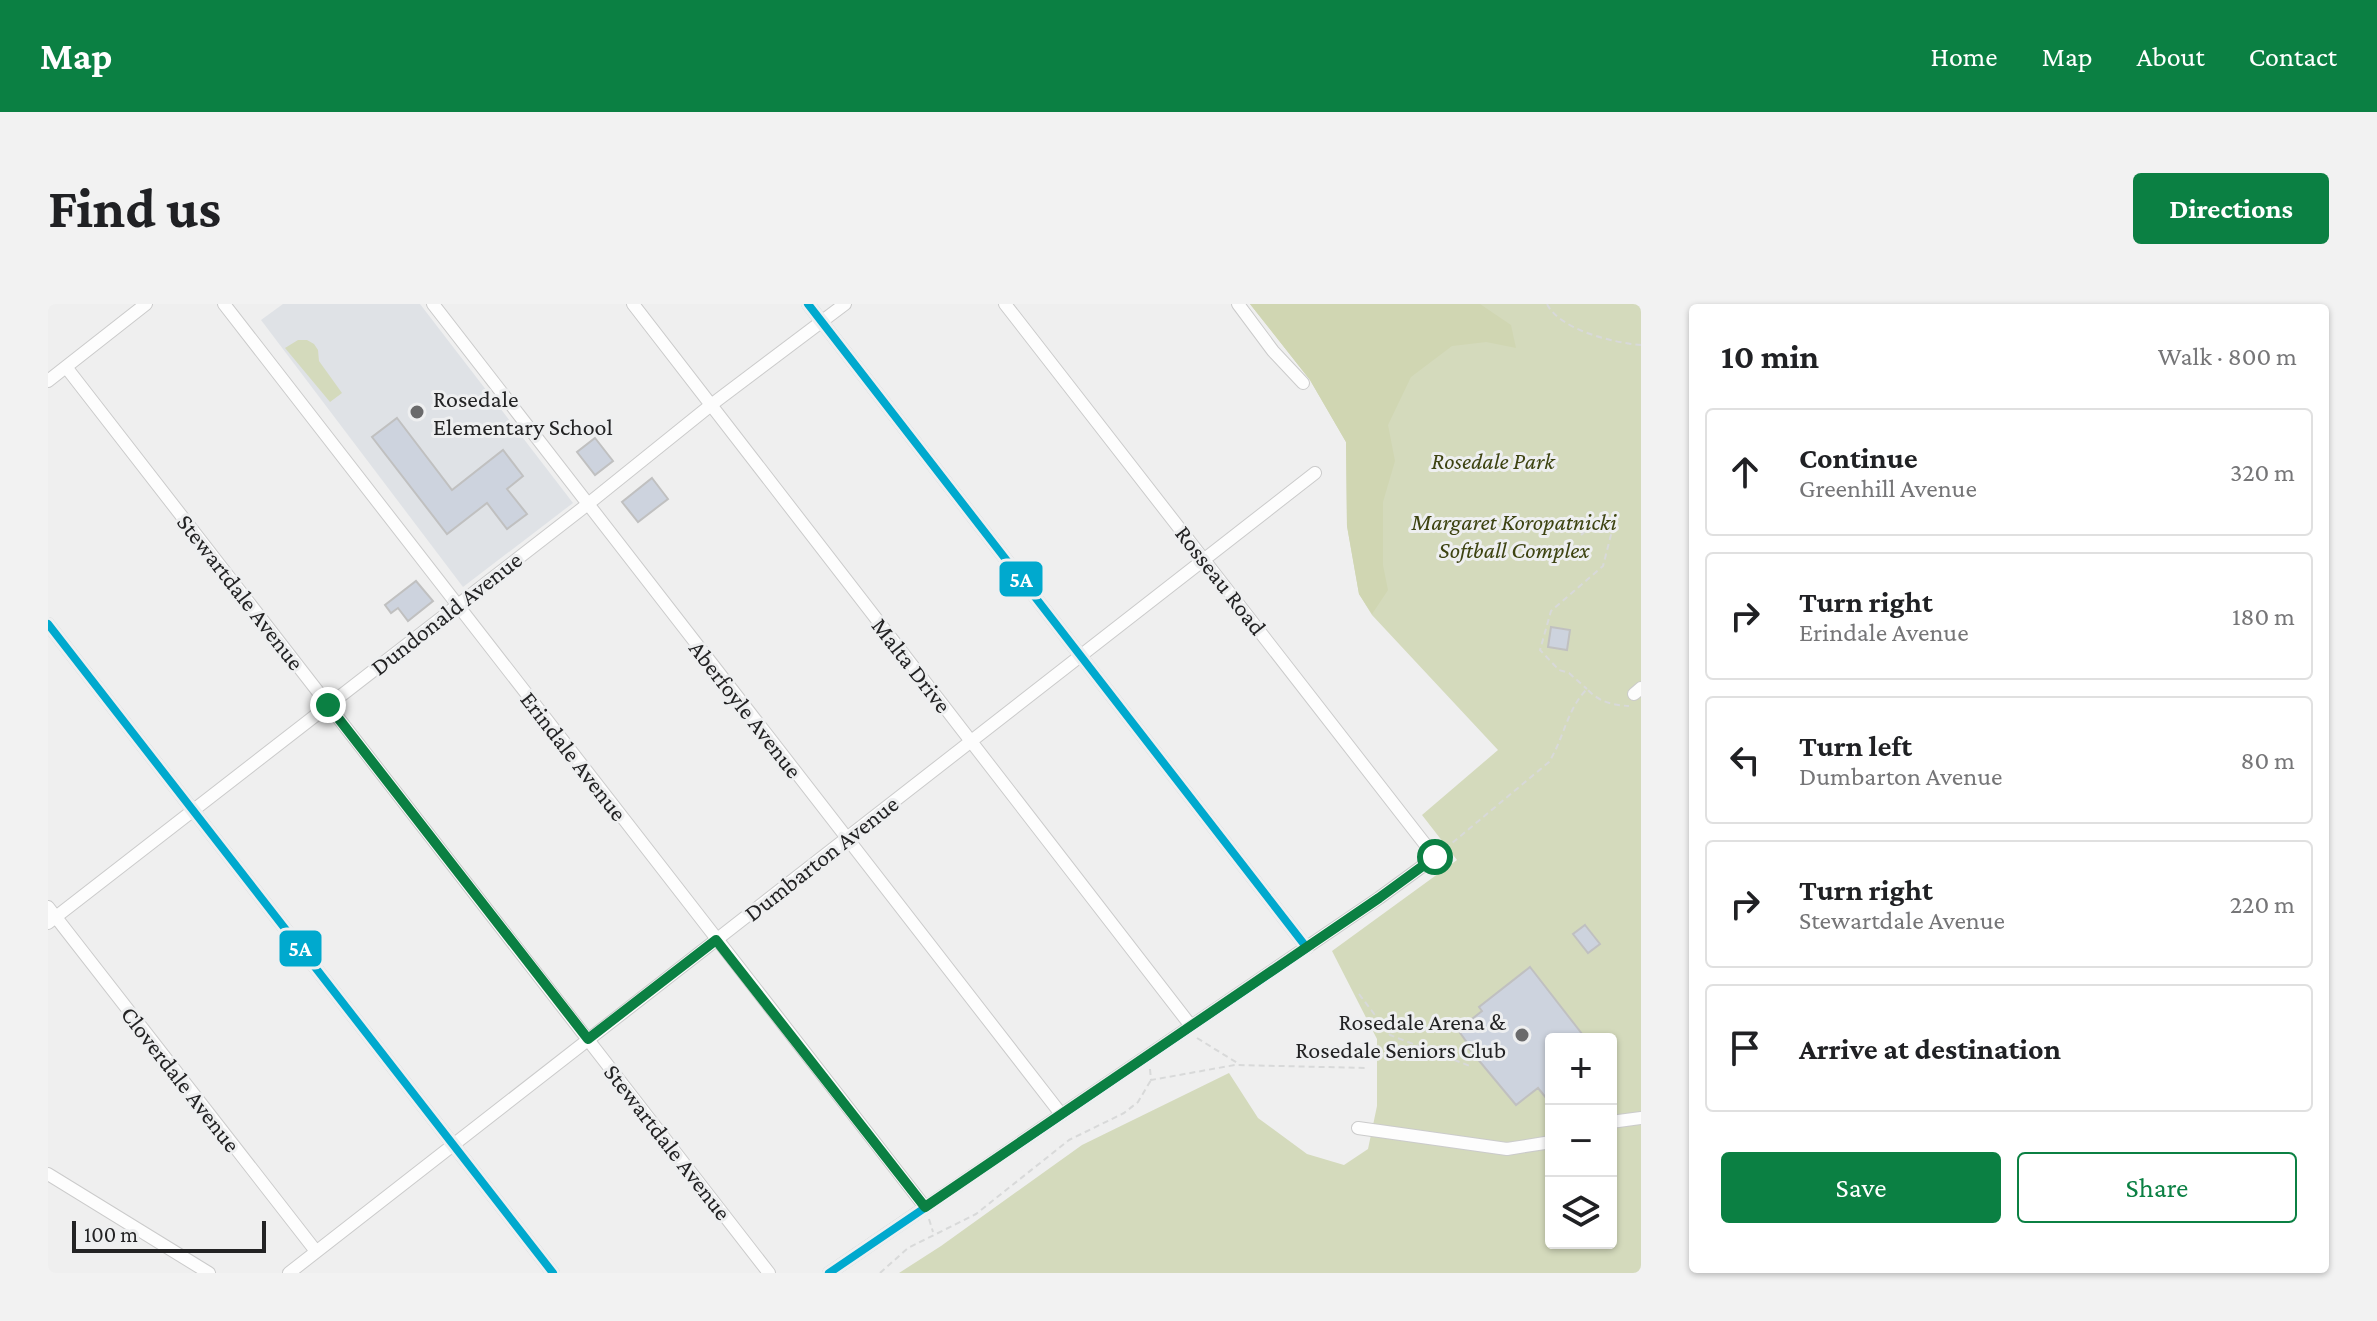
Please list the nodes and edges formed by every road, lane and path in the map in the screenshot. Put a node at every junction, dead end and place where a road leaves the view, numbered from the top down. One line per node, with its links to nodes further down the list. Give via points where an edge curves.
1 (146, 304): 12 (street)
2 (224, 304): 20 (street, Erindale Avenue)
3 (433, 304): 17 (street, Aberfoyle Avenue)
4 (633, 304): 15 (street, Malta Drive)
5 (808, 304): 10 (street)
6 (845, 304): 10 (street, Dundonald Avenue)
7 (1005, 304): 19 (street, Rosseau Road)
8 (1238, 304): 14 (street)
9 (1547, 304): 11 (path, via 1566,323 1606,339)
10 (822, 322): 15 (street, Dundonald Avenue); 22 (street)
11 (1641, 345)
12 (66, 367): 13 (street); 25 (street, Stewartdale Avenue)
13 (48, 381)
14 (1303, 383)
15 (711, 405): 17 (street, Dundonald Avenue); 26 (street, Malta Drive)
16 (1315, 473): 19 (street, Dumbarton Avenue)
17 (588, 504): 20 (street, Dundonald Avenue); 28 (street, Aberfoyle Avenue)
18 (1581, 535): 23 (path, via 1601,517 1613,527 1603,566 1551,611 1540,650)
19 (1206, 560): 22 (street, Dumbarton Avenue); 29 (street, Rosseau Road)
20 (457, 605): 25 (street, Dundonald Avenue); 31 (street, Erindale Avenue)
21 (48, 624): 27 (street)
22 (1082, 656): 26 (street, Dumbarton Avenue); 32 (street)
23 (1587, 689): 24 (path, via 1610,704); 29 (path, via 1571,710 1549,762)
24 (1638, 696)
25 (328, 705): 27 (street, Dundonald Avenue); 35 (street, Stewartdale Avenue)
26 (972, 742): 28 (street, Dumbarton Avenue); 34 (street, Malta Drive)
27 (193, 810): 30 (street, Dundonald Avenue); 46 (street)
28 (846, 839): 31 (street, Dumbarton Avenue); 41 (street, Aberfoyle Avenue)
29 (1435, 857): 32 (street)
30 (51, 916): 49 (street, Cloverdale Avenue)
31 (716, 940): 35 (street, Dumbarton Avenue); 48 (street, Erindale Avenue)
32 (1307, 948): 34 (street)
33 (1359, 994): 37 (path, via 1390,1035)
34 (1193, 1031): 36 (path); 41 (street)
35 (588, 1039): 46 (street, Dumbarton Avenue); 53 (street, Stewartdale Avenue)
36 (1242, 1066): 39 (path); 40 (path)
37 (1470, 1066)
38 (1150, 1068): 40 (path)
39 (1368, 1068)
40 (1151, 1080): 55 (path, via 1124,1113 1069,1140 976,1214 908,1248)
41 (1061, 1114): 48 (street)
42 (1641, 1118): 43 (street)
43 (1617, 1121)
44 (1358, 1128): 45 (street, via 1507,1149)
45 (1545, 1143)
46 (453, 1145): 49 (street, Dumbarton Avenue); 52 (street)
47 (48, 1174): 50 (street)
48 (925, 1207): 54 (street)
49 (315, 1250): 51 (street, Dumbarton Avenue)
50 (209, 1273)
51 (289, 1273)
52 (553, 1273)
53 (769, 1273)
54 (829, 1273)
55 (880, 1273)

